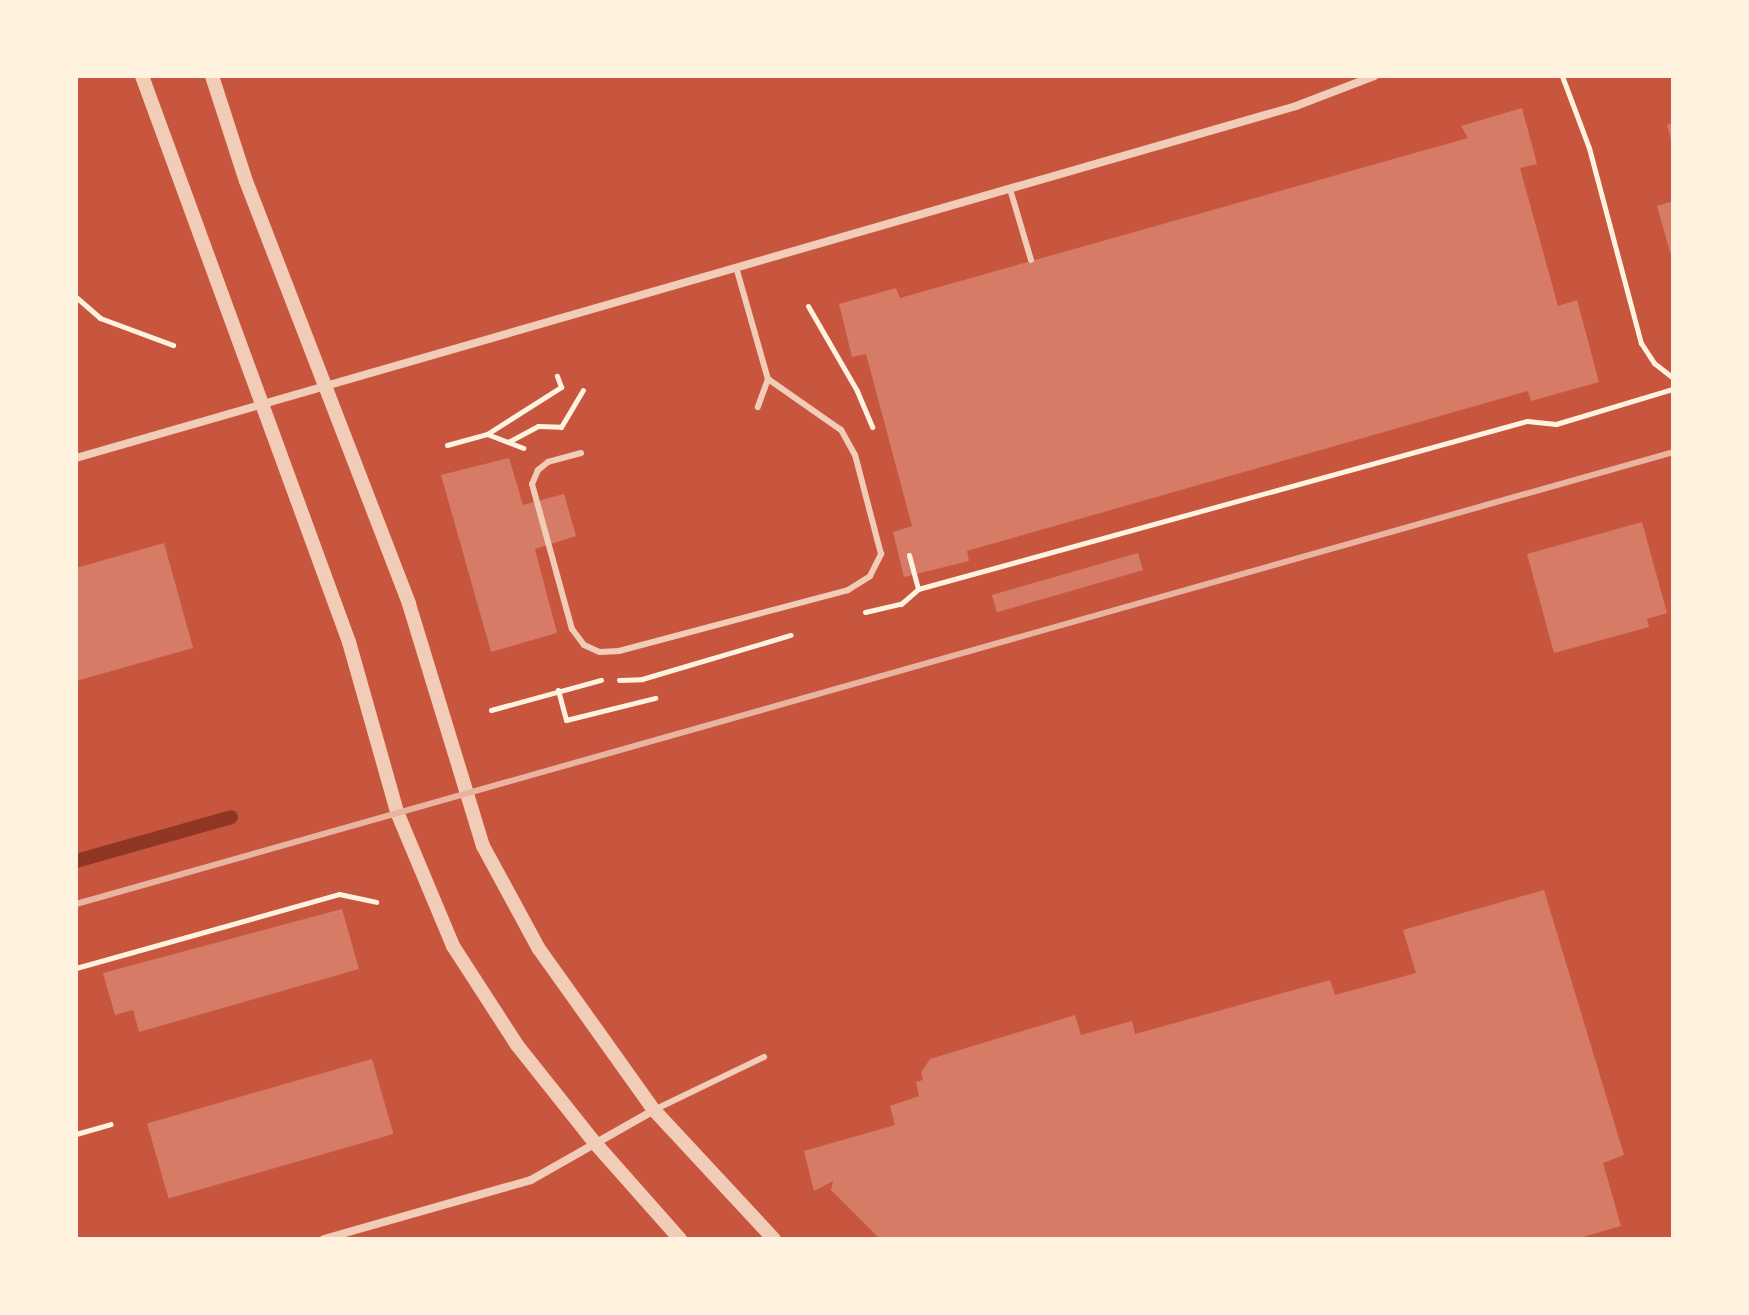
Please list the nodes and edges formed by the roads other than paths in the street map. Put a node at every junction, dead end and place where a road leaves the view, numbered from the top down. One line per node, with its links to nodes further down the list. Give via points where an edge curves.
1 (142, 76): 9 (street)
2 (212, 76): 8 (street, via 246,181)
3 (1374, 76): 4 (street, via 1296,106)
4 (1010, 189): 5 (lane); 6 (street)
5 (1031, 260)
6 (736, 267): 7 (lane); 8 (street)
7 (768, 379): 10 (lane); 11 (lane, via 841,430 855,455 881,554 870,576 848,590 619,651 600,652 584,645 572,629 532,484 548,462)
8 (326, 385): 9 (street); 14 (street, via 409,604 483,846 539,949)
9 (260, 406): 12 (street); 15 (street, via 349,642 397,812 447,933 517,1045)
10 (758, 407)
11 (581, 453)
12 (76, 458)
13 (764, 1057): 14 (lane)
14 (654, 1110): 15 (street); 18 (street)
15 (595, 1143): 16 (street, via 531,1180); 17 (street)
16 (324, 1239)
17 (680, 1239)
18 (774, 1239)

